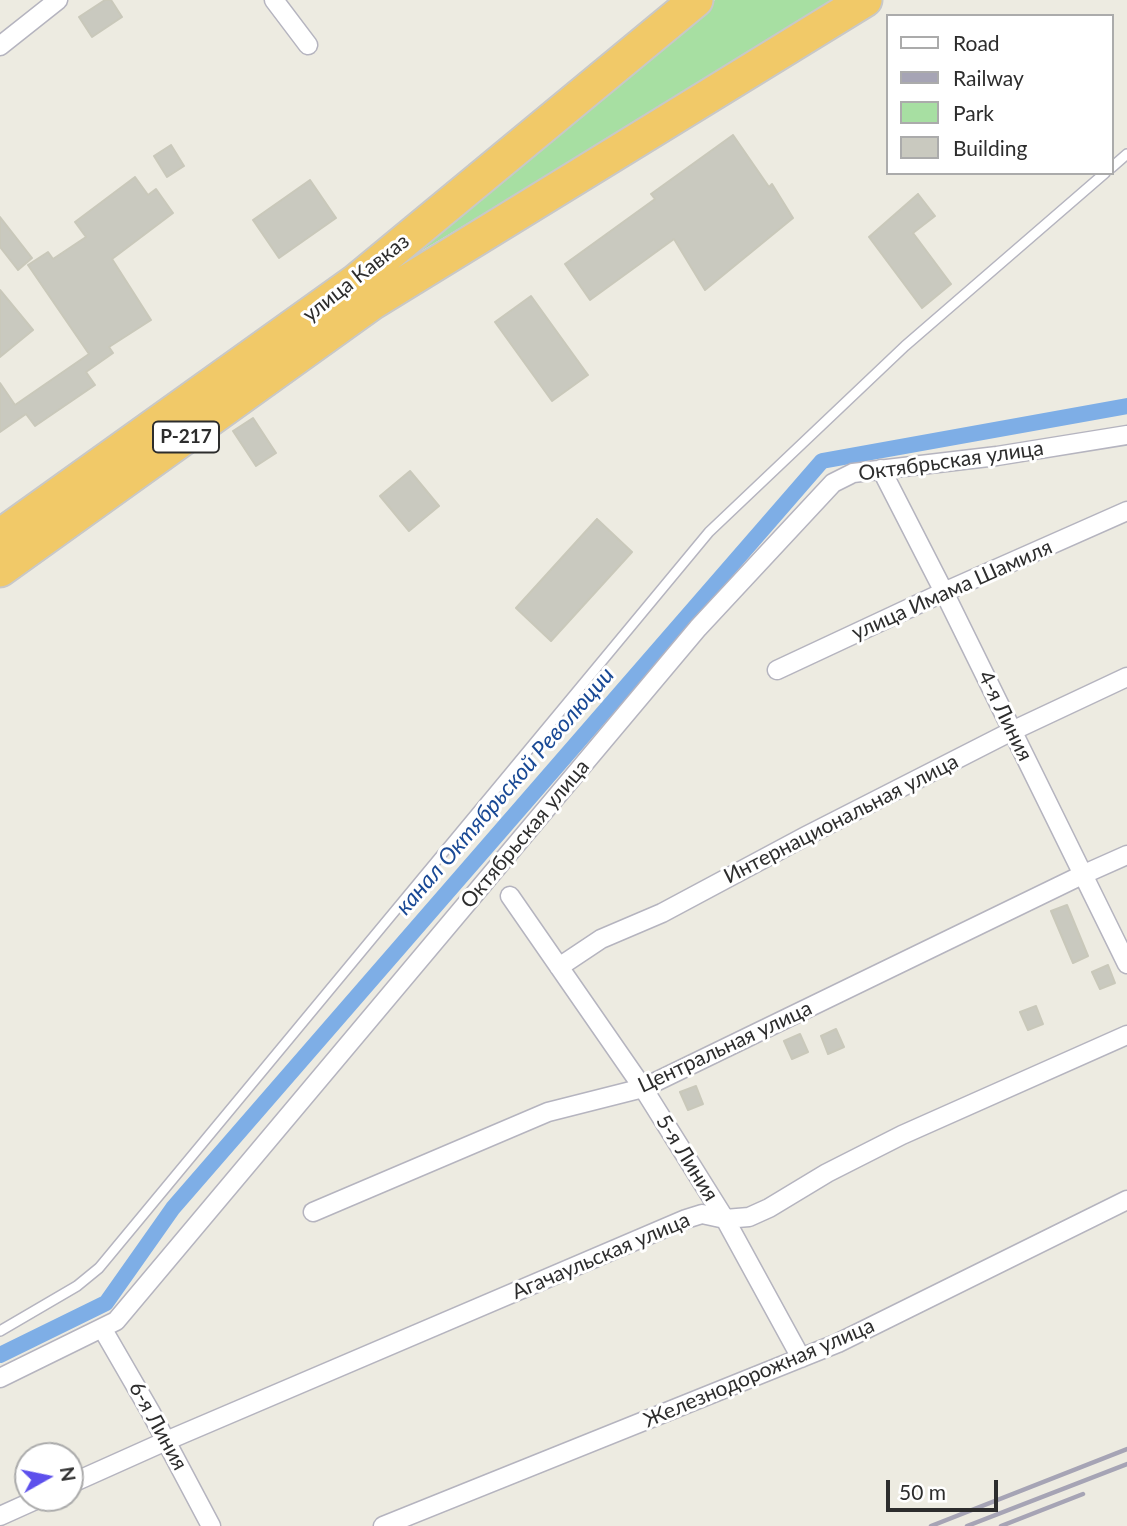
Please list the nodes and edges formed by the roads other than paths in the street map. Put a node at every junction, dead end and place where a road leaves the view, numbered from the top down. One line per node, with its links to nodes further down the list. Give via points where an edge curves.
1 (58, 0): 6 (street)
2 (274, 0): 5 (street)
3 (696, 0): 13 (highway, улица Кавказ / Р-217, via 356,281)
4 (865, 0): 14 (highway, улица Кавказ / Р-217, via 372,303)
5 (308, 45)
6 (0, 46)
7 (1127, 154): 8 (lane)
8 (1113, 166)
9 (1103, 175): 30 (lane, via 905,346 709,532 99,1268)
10 (1127, 435): 11 (street, Октябрьская улица)
11 (881, 469): 15 (street, 4-я Линия); 29 (street, Октябрьская улица, via 853,473 833,483 698,628 116,1321)
12 (1127, 511): 15 (street, улица Имама Шамиля)
13 (0, 536)
14 (0, 570)
15 (944, 592): 16 (street, улица Имама Шамиля); 18 (street, 4-я Линия)
16 (777, 670)
17 (1127, 677): 18 (street, Интернациональная улица)
18 (1013, 731): 20 (street, 4-я Линия); 23 (street, Интернациональная улица, via 662,913 601,939)
19 (1127, 855): 20 (street, Центральная улица)
20 (1082, 875): 22 (street, 4-я Линия); 25 (street, Центральная улица)
21 (510, 897): 23 (street, 5-я Линия)
22 (1127, 964)
23 (559, 967): 25 (street, 5-я Линия)
24 (1127, 1035): 28 (street, Агачаульская улица, via 902,1135 769,1209)
25 (643, 1088): 27 (street, Центральная улица, via 548,1112); 28 (street, 5-я Линия)
26 (1127, 1200): 31 (street, Железнодорожная улица)
27 (313, 1212)
28 (725, 1219): 31 (street, 5-я Линия); 33 (street, Агачаульская улица, via 702,1214 686,1219)
29 (102, 1328): 32 (street, Октябрьская улица); 33 (street, 6-я Линия)
30 (0, 1331)
31 (801, 1358): 36 (street, Железнодорожная улица)
32 (0, 1378)
33 (166, 1441): 34 (street, Агачаульская улица); 35 (street, 6-я Линия)
34 (84, 1478)
35 (211, 1526)
36 (383, 1526)

